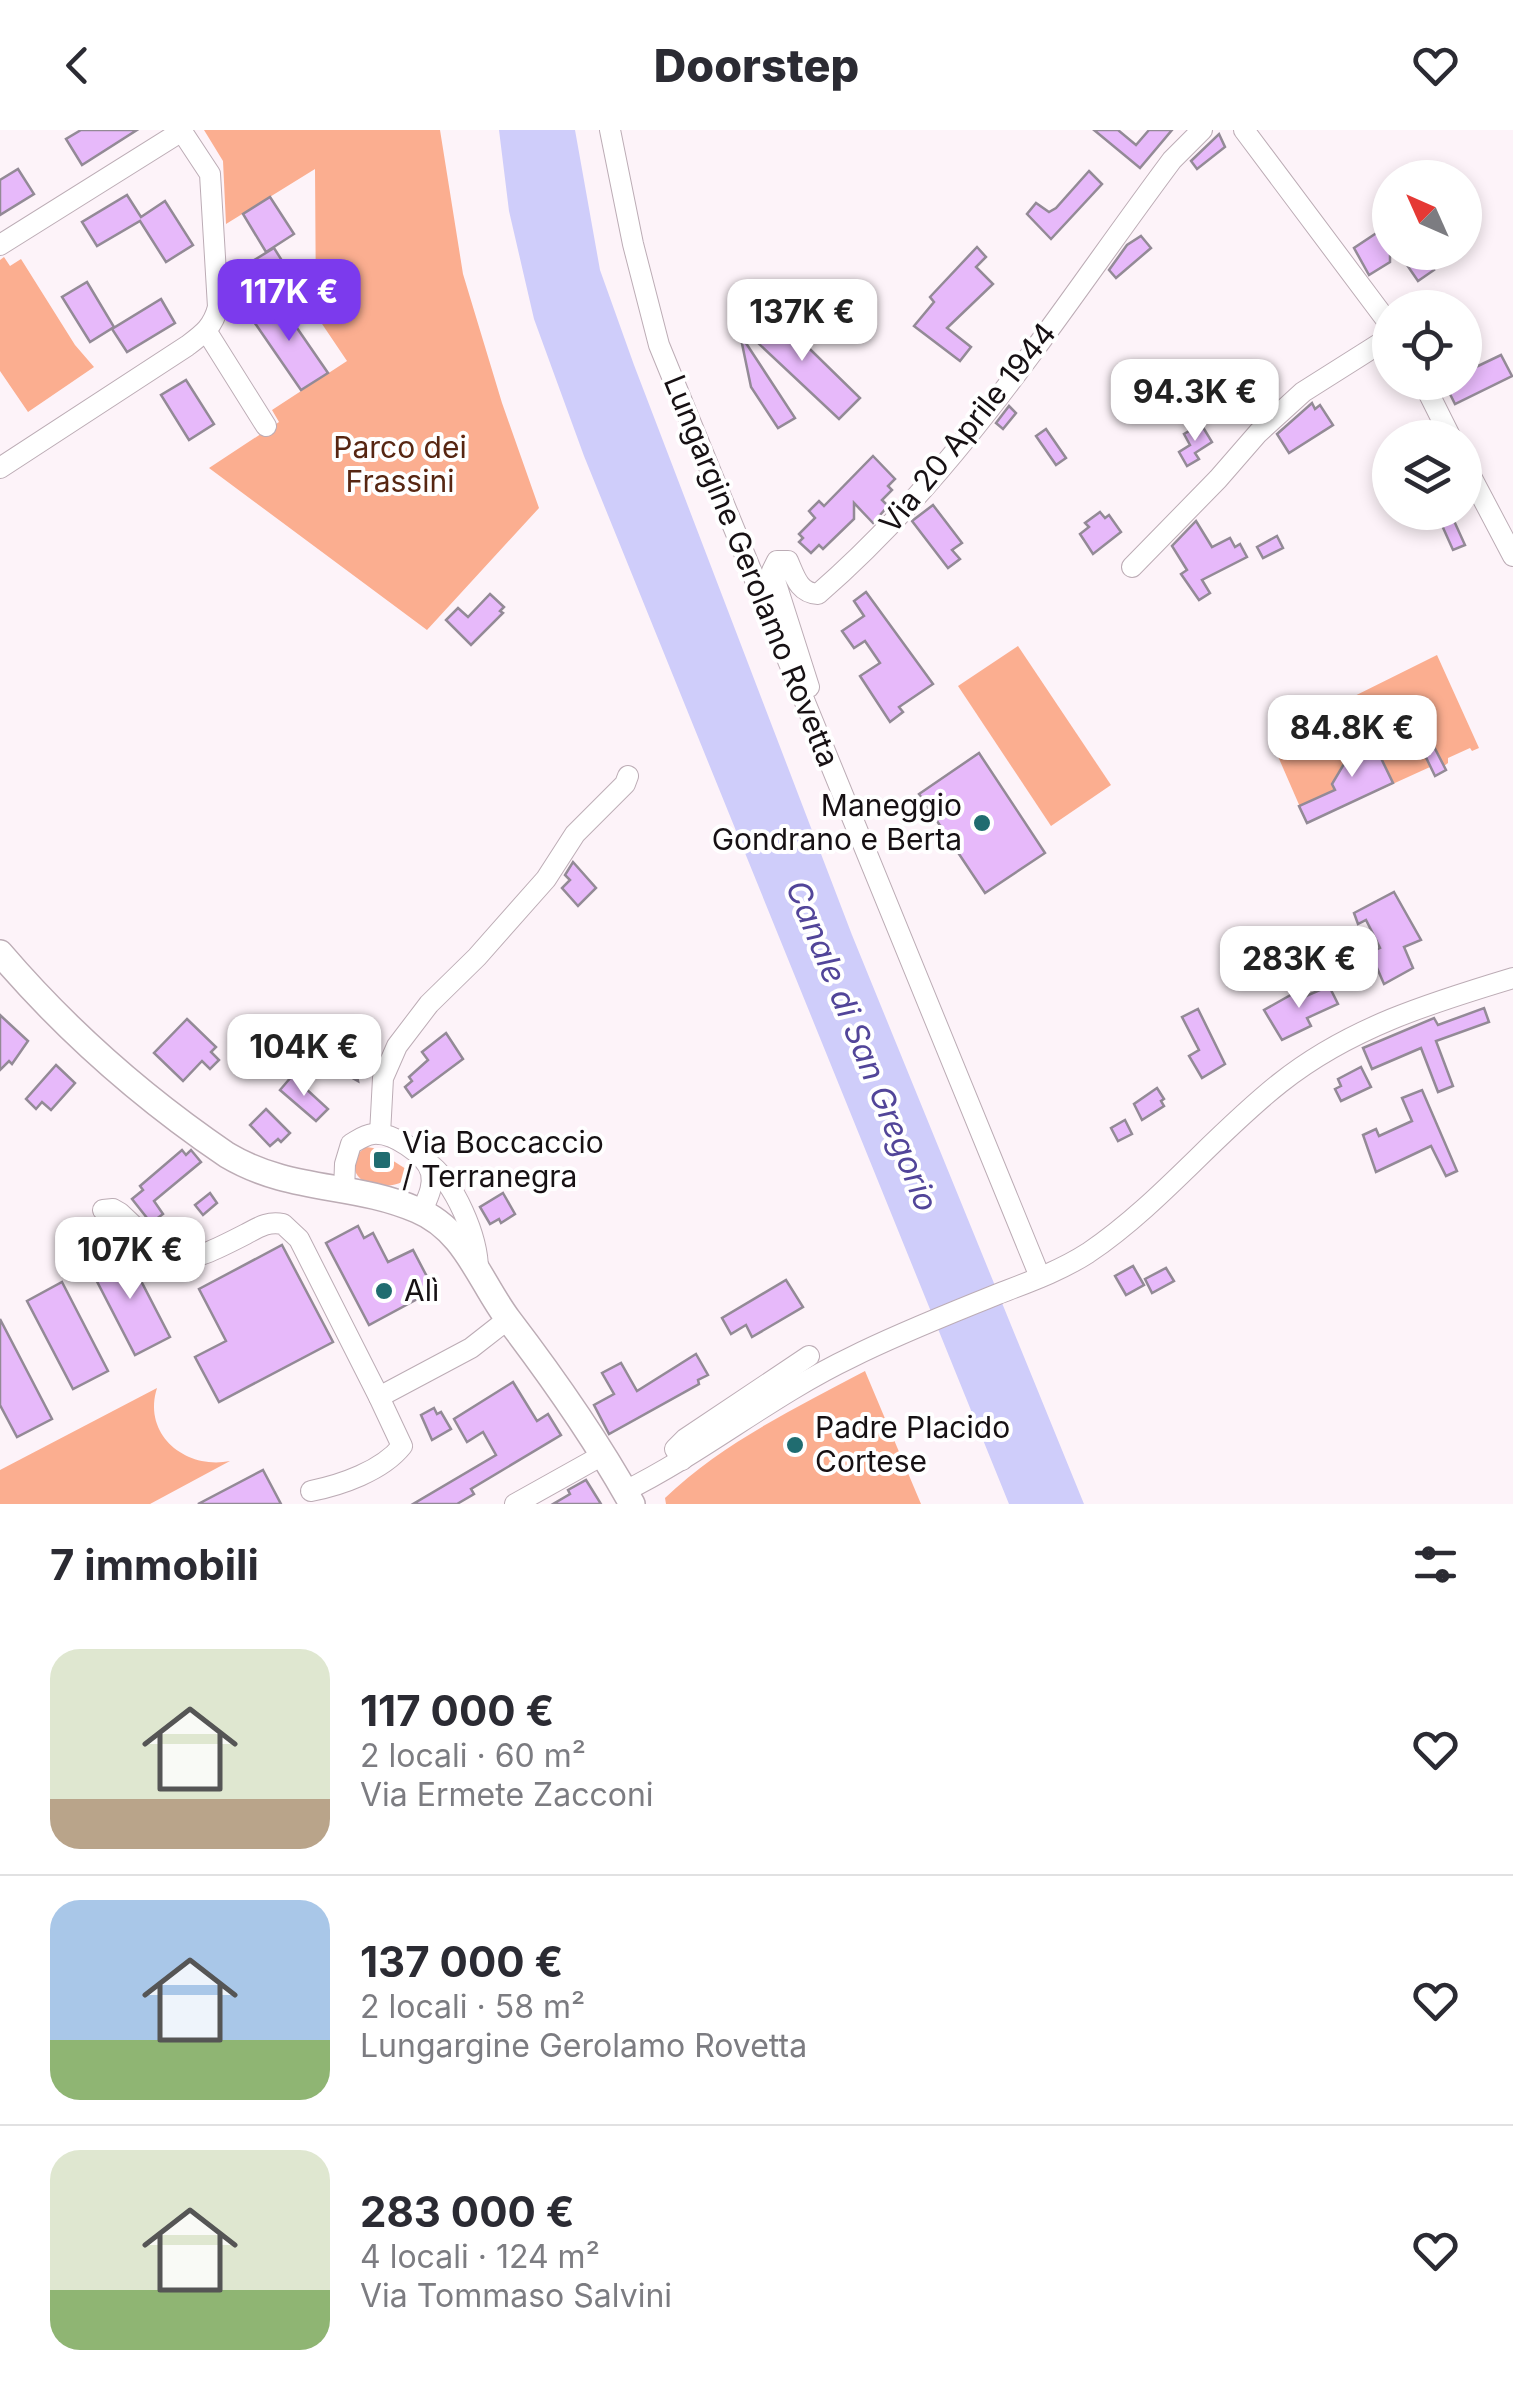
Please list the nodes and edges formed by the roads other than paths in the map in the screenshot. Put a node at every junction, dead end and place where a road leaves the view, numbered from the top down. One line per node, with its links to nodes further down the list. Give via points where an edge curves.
1 (181, 130): 5 (street); 7 (street, via 210,174 218,307)
2 (610, 130): 14 (street, Lungargine Gerolamo Rovetta, via 659,344)
3 (1202, 130): 14 (street, Via 20 Aprile 1944, via 1172,160 975,429 881,537 818,594 800,586 788,562 773,564 809,688)
4 (1244, 130): 6 (street)
5 (0, 245)
6 (1372, 301)
7 (207, 332): 9 (street); 10 (street)
8 (1372, 348): 13 (street, via 1303,392)
9 (266, 426)
10 (0, 468)
11 (1482, 497): 12 (street)
12 (1513, 556)
13 (1132, 567)
14 (806, 708): 24 (street, Lungargine Gerolamo Rovetta)
15 (628, 776): 18 (street, via 397,1046 384,1078)
16 (0, 954): 20 (street, via 66,1025 206,1141 273,1176)
17 (1513, 978): 24 (street, via 1393,1018 1322,1052 1258,1101 1116,1233)
18 (380, 1134): 19 (street); 20 (street, via 351,1144)
19 (419, 1156): 22 (street, via 431,1174); 23 (street, via 435,1167 465,1218)
20 (344, 1190): 22 (street)
21 (103, 1210): 27 (street, via 120,1213 160,1250 184,1260 267,1224 283,1224 298,1240)
22 (422, 1212): 23 (street, via 449,1230)
23 (478, 1270): 25 (street)
24 (1035, 1279): 29 (street, via 801,1383)
25 (508, 1319): 27 (street, via 471,1348); 28 (street)
26 (809, 1356): 29 (street, via 684,1439 675,1449)
27 (379, 1397): 30 (street, via 402,1446 337,1486)
28 (601, 1456): 31 (street); 32 (street)
29 (682, 1460): 31 (street)
30 (310, 1491)
31 (628, 1498)
32 (515, 1504)

